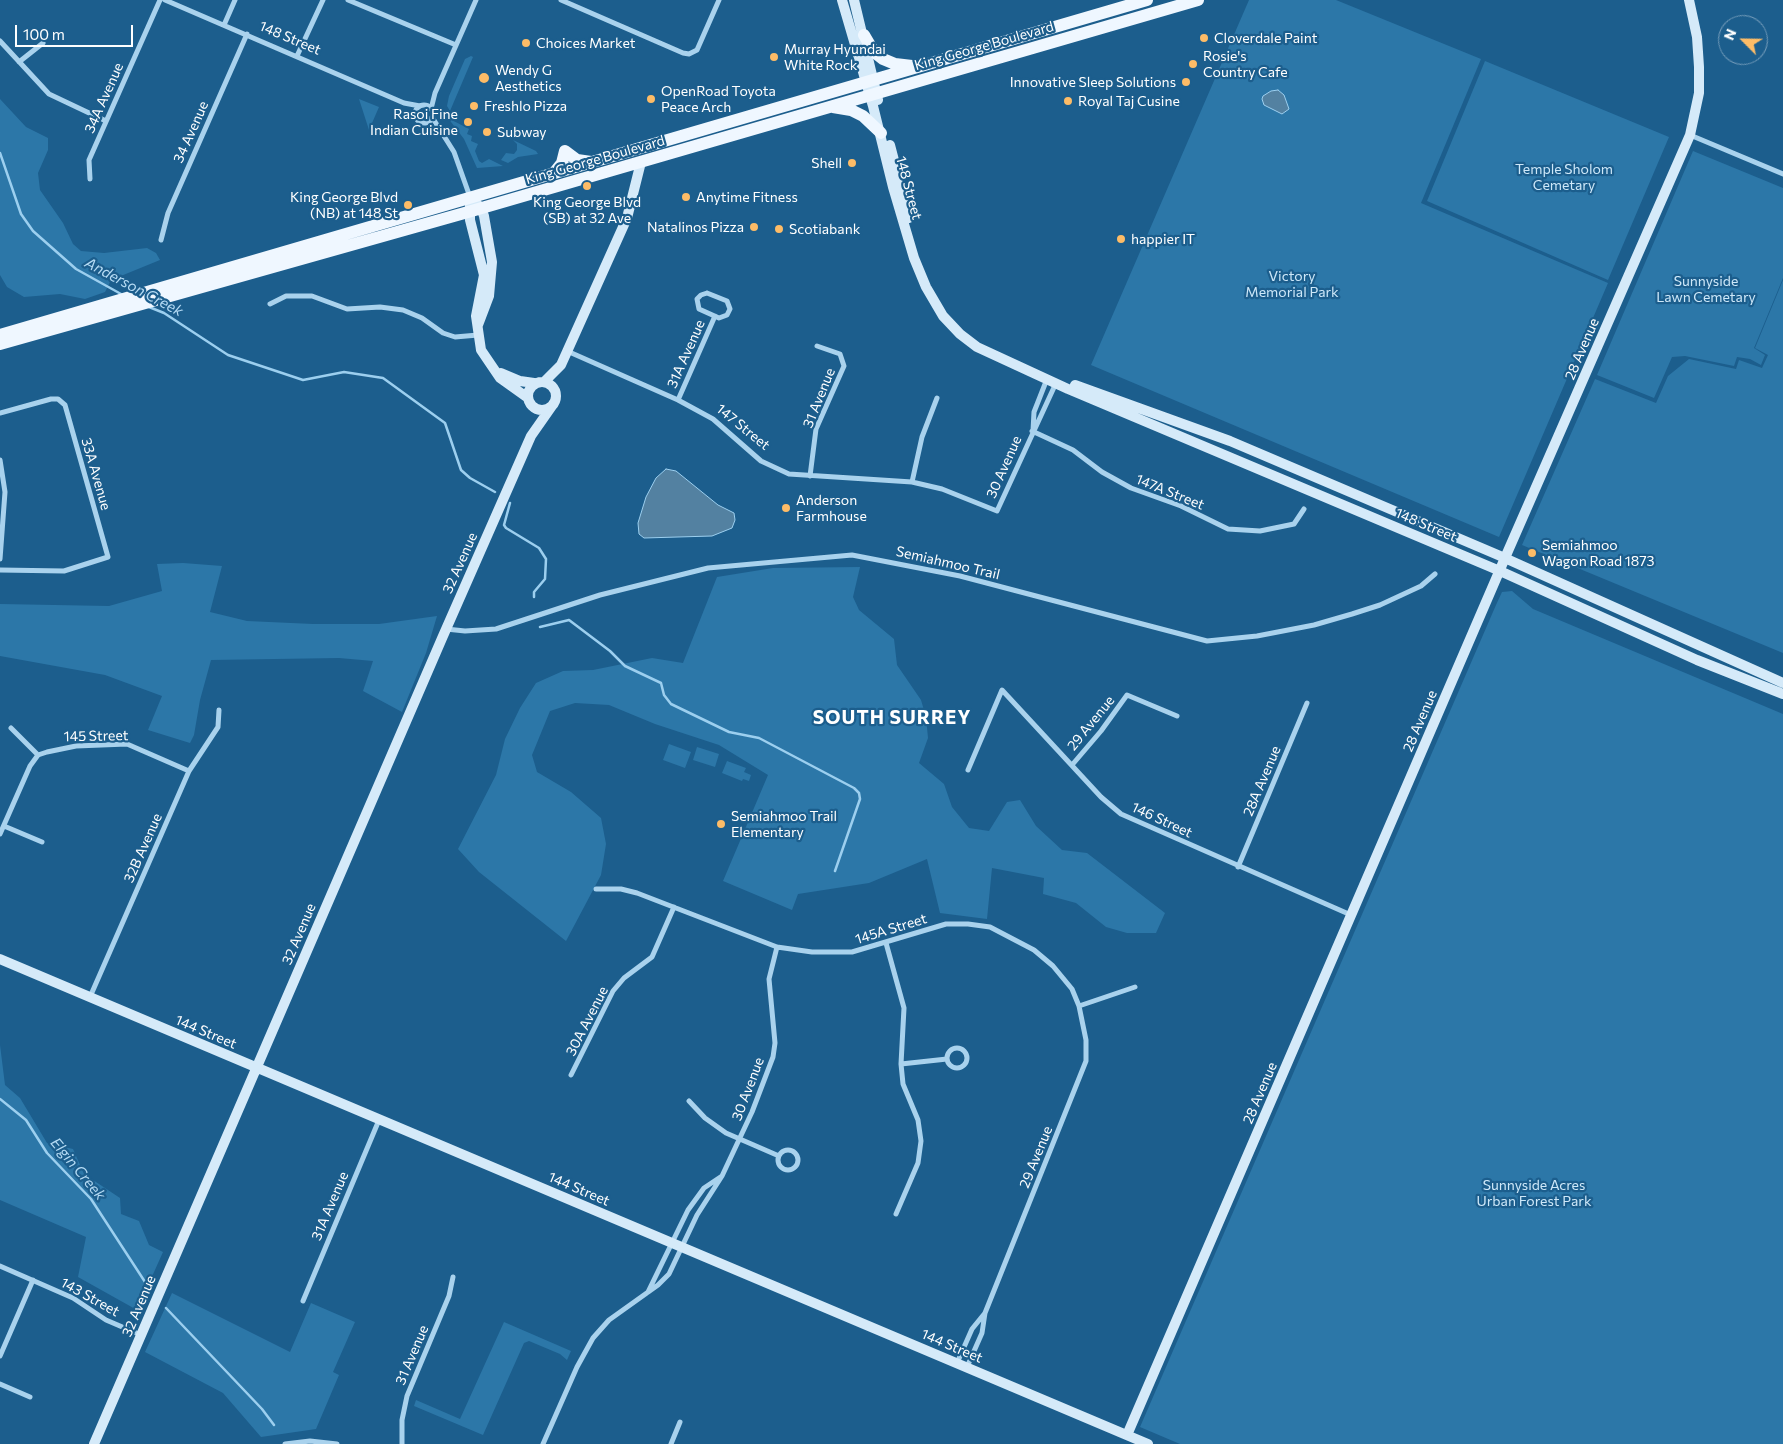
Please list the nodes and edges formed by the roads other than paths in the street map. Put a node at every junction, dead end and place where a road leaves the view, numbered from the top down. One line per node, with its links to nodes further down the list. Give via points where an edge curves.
1 (160, 0): 33 (street, 34A Avenue)
2 (165, 0): 15 (street, 148 Street)
3 (235, 0): 15 (street)
4 (323, 0): 21 (street)
5 (348, 0): 20 (street)
6 (476, 0): 20 (street)
7 (561, 0): 8 (street, via 689,54 697,50)
8 (719, 0)
9 (842, 0): 24 (street)
10 (854, 0): 17 (street)
11 (1147, 0): 23 (main road, King George Boulevard)
12 (1198, 0): 14 (main road, King George Boulevard)
13 (1689, 0): 38 (street, 28 Avenue, via 1699,67 1699,93)
14 (1172, 2): 26 (main road, King George Boulevard, via 1087,32)
15 (224, 25): 16 (street, 148 Street)
16 (247, 34): 21 (street, 148 Street); 47 (street, 34 Avenue, via 168,213)
17 (864, 35): 23 (main road, via 874,52 883,59); 24 (street)
18 (0, 41): 22 (street)
19 (43, 43): 22 (street)
20 (456, 45): 25 (street)
21 (297, 56): 27 (street, 148 Street)
22 (19, 62): 33 (street, via 49,94)
23 (917, 66): 24 (main road, King George Boulevard)
24 (870, 80): 26 (street); 36 (main road, King George Boulevard)
25 (435, 93): 28 (street); 30 (street)
26 (873, 94): 29 (main road, King George Boulevard); 37 (street, 148 Street); 48 (street, 148 Street)
27 (404, 102): 28 (street, 148 Street); 31 (street, 148 Street)
28 (421, 105): 30 (street); 31 (street)
29 (831, 106): 37 (main road, via 863,116); 40 (main road, King George Boulevard)
30 (431, 109): 32 (street)
31 (415, 112): 34 (street, via 419,121)
32 (432, 116): 34 (street); 35 (street)
33 (106, 121): 43 (street, 34A Avenue, via 89,160)
34 (428, 122): 35 (street)
35 (437, 127): 44 (street, via 454,152)
36 (701, 130): 39 (main road, King George Boulevard); 40 (main road, via 675,145 646,154)
37 (881, 133): 48 (street, 148 Street, via 895,195)
38 (1690, 135): 42 (street); 74 (street, 28 Avenue)
39 (591, 162): 41 (main road, King George Boulevard); 41 (main road, via 577,160 565,151 562,163)
40 (640, 162): 45 (main road, King George Boulevard); 56 (street, via 627,218)
41 (554, 173): 44 (main road, King George Boulevard)
42 (1783, 174)
43 (90, 179)
44 (470, 197): 45 (street); 46 (street); 49 (main road, King George Boulevard, via 137,294)
45 (481, 208): 46 (main road, King George Boulevard); 52 (street, via 491,246 492,274 489,296)
46 (468, 212): 49 (main road, King George Boulevard, via 152,300); 52 (street, via 484,275 476,316)
47 (161, 240)
48 (926, 287): 59 (street, 148 Street, via 943,316 971,343 992,356)
49 (124, 303): 53 (main road, King George Boulevard); 54 (main road, King George Boulevard)
50 (270, 304): 52 (street, via 286,296 312,296 347,309 395,308 418,316 455,337)
51 (715, 316): 51 (street, 31A Avenue, via 722,318 727,315 728,304 710,294 701,295 697,302 699,308); 63 (street, 31A Avenue)
52 (477, 331): 58 (street, via 481,350)
53 (0, 335)
54 (0, 344)
55 (817, 346): 70 (street, 31 Avenue, via 840,354 844,366 816,429)
56 (567, 351): 57 (street); 63 (street, 147 Street)
57 (561, 365): 60 (street); 61 (street)
58 (494, 370): 60 (street, via 520,382); 64 (street)
59 (1052, 381): 67 (street, 30 Avenue, via 1042,416); 67 (street, 30 Avenue, via 1034,412); 74 (street, 148 Street, via 1071,384 1230,441); 77 (street, 148 Street)
60 (539, 382): 61 (street, via 550,384); 64 (street, via 528,390)
61 (556, 391): 65 (street)
62 (937, 398): 71 (street, via 922,436)
63 (678, 400): 70 (street, 147 Street, via 713,419 761,461 789,474)
64 (529, 402): 65 (street, via 541,410); 68 (street, 32 Avenue, via 534,412)
65 (552, 406): 68 (street, 32 Avenue)
66 (0, 413): 76 (street, 33A Avenue, via 51,399 58,399 65,405 108,558 64,571)
67 (1032, 431): 72 (street, 147A Street, via 1073,450 1102,472 1131,488 1228,528 1260,531 1294,524); 73 (street, 30 Avenue)
68 (531, 436): 79 (street, 32 Avenue)
69 (0, 460): 75 (street, via 5,492)
70 (810, 476): 71 (street, 147 Street)
71 (912, 482): 73 (street, 147 Street, via 942,489)
72 (1304, 509)
73 (997, 511)
74 (1505, 558): 77 (street, 28 Avenue); 80 (street, 148 Street)
75 (0, 559)
76 (0, 570)
77 (1500, 571): 81 (street, 148 Street, via 1697,660); 96 (street, 28 Avenue)
78 (1435, 574): 79 (street, Semiahmoo Trail, via 1422,586 1352,614 1257,636 1207,641 960,576 852,554 708,568 600,595 504,627 465,631)
79 (446, 628): 105 (street, 32 Avenue)
80 (1783, 683)
81 (1783, 694)
82 (1306, 703): 93 (street, 28A Avenue)
83 (219, 710): 89 (street, 32B Avenue, via 218,727)
84 (1177, 716): 87 (street, 29 Avenue, via 1127,695)
85 (11, 728): 86 (street)
86 (38, 755): 89 (street, 145 Street, via 66,747 127,744); 90 (street)
87 (1072, 765): 88 (street, 146 Street, via 1002,690); 93 (street, 146 Street, via 1121,814)
88 (968, 770)
89 (189, 771): 101 (street, 32B Avenue)
90 (4, 826): 91 (street); 92 (street)
91 (0, 834)
92 (42, 842)
93 (1238, 867): 96 (street, 146 Street)
94 (596, 889): 95 (street, 145A Street, via 630,891)
95 (674, 906): 98 (street, 145A Street); 106 (street, 30A Avenue, via 652,957 624,978 613,991)
96 (1352, 916): 128 (street, 28 Avenue)
97 (886, 943): 98 (street, 145A Street, via 852,952 812,952); 102 (street, 145A Street, via 946,924 990,927 1034,950 1053,966 1072,989); 104 (street, via 904,1008)
98 (777, 947): 109 (street, 30 Avenue, via 769,979 773,1057)
99 (0, 959): 101 (street, 144 Street)
100 (1135, 987): 102 (street)
101 (90, 998): 105 (street, 144 Street)
102 (1079, 1006): 121 (street, 29 Avenue, via 1086,1040 1082,1076)
103 (947, 1059): 103 (street, via 950,1066 957,1068 963,1065 966,1056 963,1050 954,1048 949,1051); 104 (street)
104 (901, 1064): 114 (street, via 905,1092 918,1120 921,1150)
105 (256, 1068): 108 (street, 144 Street); 122 (street, 32 Avenue)
106 (571, 1075)
107 (689, 1101): 109 (street, via 715,1126)
108 (379, 1120): 115 (street, 144 Street); 120 (street, 31A Avenue)
109 (740, 1139): 110 (street); 111 (street, 30 Avenue)
110 (779, 1156)
111 (722, 1176): 112 (street, 30 Avenue, via 704,1188); 113 (street, 30 Avenue)
112 (691, 1205): 113 (street); 115 (street, 30 Avenue)
113 (700, 1210): 115 (street, 30 Avenue)
114 (896, 1214)
115 (677, 1246): 119 (street, 30 Avenue); 119 (street, 30 Avenue, via 669,1274); 124 (street, 144 Street)
116 (0, 1266): 118 (street, 143 Street)
117 (453, 1277): 132 (street, 31 Avenue, via 449,1296 403,1408)
118 (33, 1280): 122 (street, 143 Street, via 73,1298 106,1320); 123 (street)
119 (648, 1292): 133 (street, 30 Avenue, via 610,1320 593,1338)
120 (303, 1301)
121 (985, 1313): 124 (street, 29 Avenue, via 982,1333); 124 (street, 29 Avenue, via 972,1329)
122 (141, 1335): 129 (street, 32 Avenue)
123 (0, 1356)
124 (962, 1365): 128 (street, 144 Street)
125 (0, 1384): 126 (street)
126 (30, 1397)
127 (680, 1422): 134 (street)
128 (1125, 1439): 135 (street, 144 Street)
129 (94, 1444)
130 (285, 1444): 131 (street, via 310,1441)
131 (337, 1444)
132 (402, 1444)
133 (543, 1444)
134 (671, 1444)
135 (1148, 1444)

